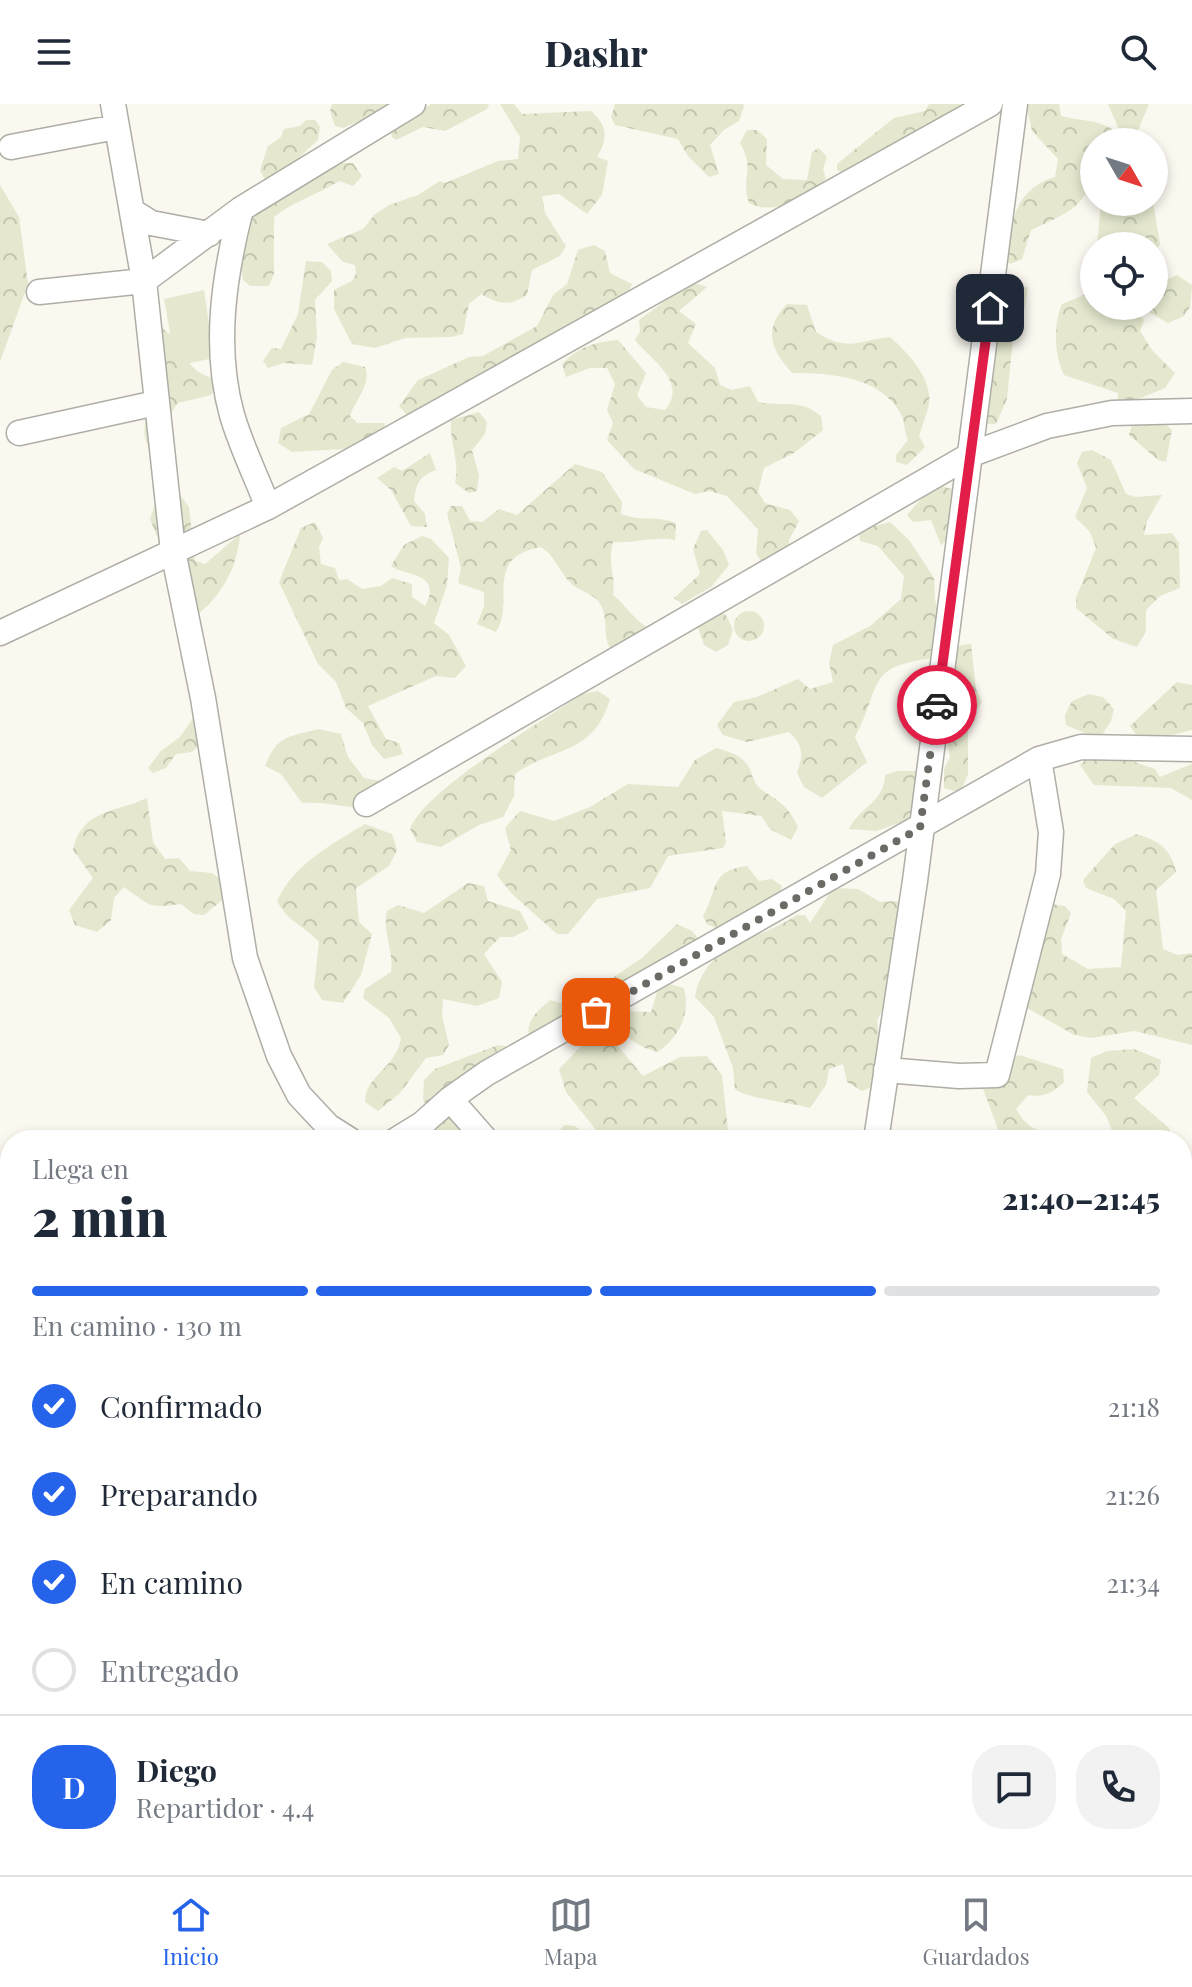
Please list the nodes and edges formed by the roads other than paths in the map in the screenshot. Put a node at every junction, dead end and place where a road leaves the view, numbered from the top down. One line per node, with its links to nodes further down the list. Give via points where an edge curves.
1 (413, 104): 6 (street)
2 (990, 104): 15 (street)
3 (1015, 104): 14 (street)
4 (115, 116): 5 (street); 7 (street)
5 (11, 147)
6 (241, 209): 8 (street); 15 (street, via 222,303 223,362 232,413)
7 (132, 211): 8 (street, via 151,223); 9 (street)
8 (209, 234): 9 (street)
9 (144, 281): 10 (street); 11 (street)
10 (39, 292)
11 (156, 403): 13 (street); 16 (street)
12 (1192, 411): 14 (street, via 1112,413 1060,423)
13 (19, 433)
14 (972, 454): 20 (street); 21 (street)
15 (268, 507): 16 (street)
16 (173, 551): 17 (street); 24 (street, via 245,958 279,1056 299,1095)
17 (0, 633)
18 (1192, 749): 19 (street, via 1081,747)
19 (1039, 759): 21 (street); 22 (street, via 1051,832 1048,874 997,1075)
20 (366, 804)
21 (920, 828): 22 (street); 23 (street, via 487,1073)
22 (886, 1070): 27 (street)
23 (450, 1099): 25 (street); 26 (street)
24 (334, 1130)
25 (412, 1130)
26 (477, 1130)
27 (877, 1130)

